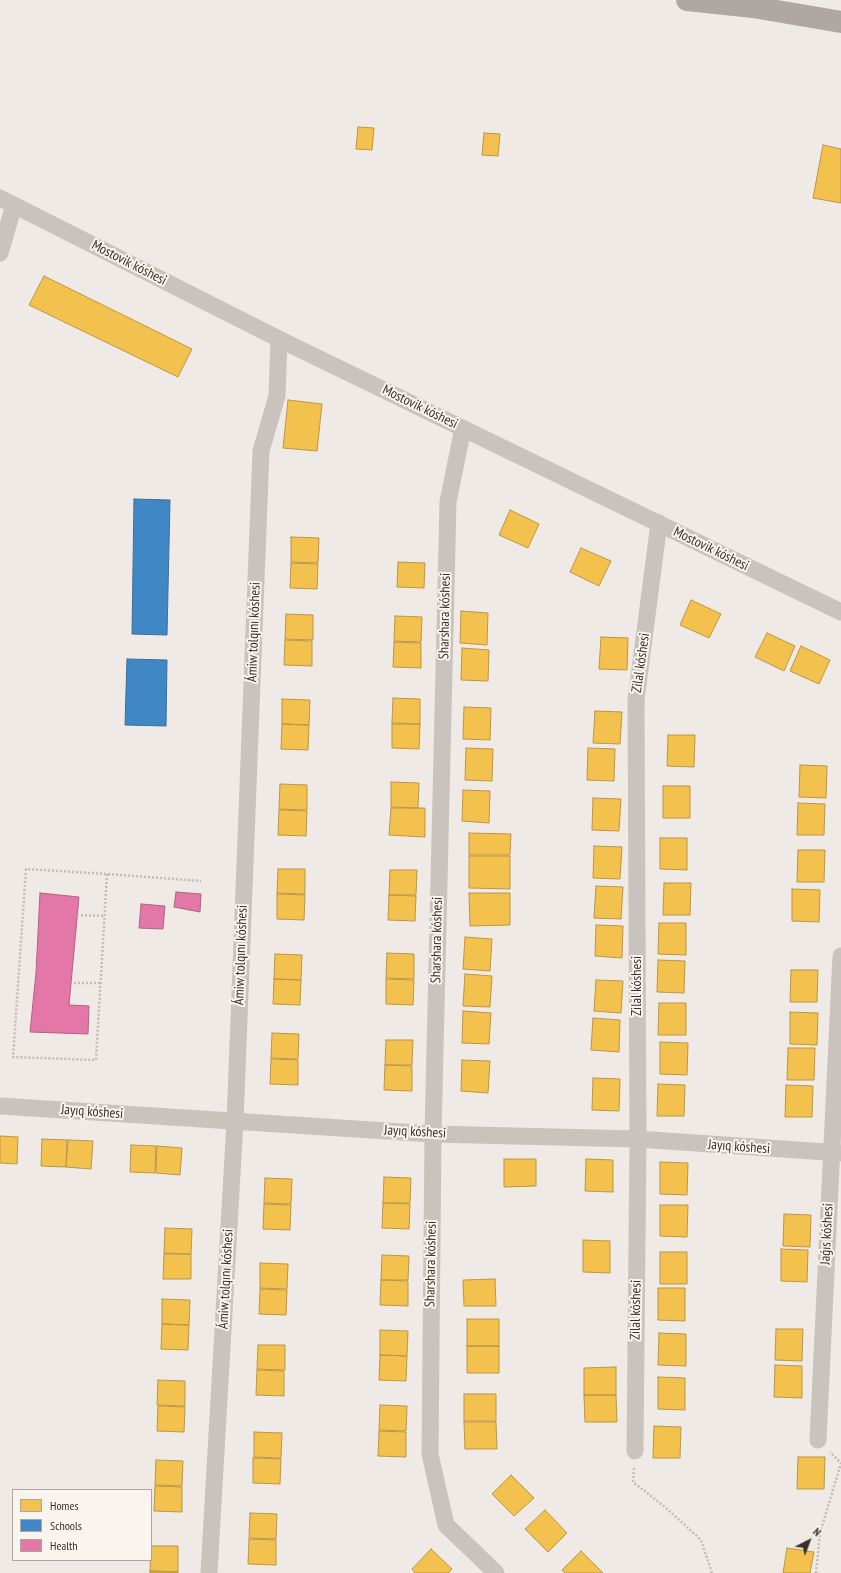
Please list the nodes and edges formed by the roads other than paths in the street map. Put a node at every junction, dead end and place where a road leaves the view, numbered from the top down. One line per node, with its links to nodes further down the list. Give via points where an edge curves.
1 (686, 0): 2 (main road, via 753,7)
2 (841, 22)
3 (7, 201): 4 (street); 5 (street, Mostovik kóshesi)
4 (0, 254)
5 (280, 340): 6 (street, Mostovik kóshesi); 11 (street, Ámiw tolqını kóshesi, via 277,396 262,450)
6 (463, 428): 7 (street, Mostovik kóshesi); 12 (street, Sharshara kóshesi, via 448,502)
7 (659, 523): 8 (street, Mostovik kóshesi); 13 (street, Zilal kóshesi, via 636,700)
8 (841, 612)
9 (841, 956): 14 (street, Jaǵıs kóshesi)
10 (0, 1106): 11 (street, Jayıq kóshesi)
11 (235, 1122): 12 (street, Jayıq kóshesi); 17 (street, Ámiw tolqını kóshesi)
12 (433, 1134): 13 (street, Jayıq kóshesi); 18 (street, Sharshara kóshesi, via 430,1454 446,1526)
13 (638, 1139): 14 (street, Jayıq kóshesi); 16 (street, Zilal kóshesi)
14 (836, 1154): 15 (street, Jaǵıs kóshesi)
15 (818, 1440)
16 (635, 1451)
17 (209, 1573)
18 (496, 1573)

